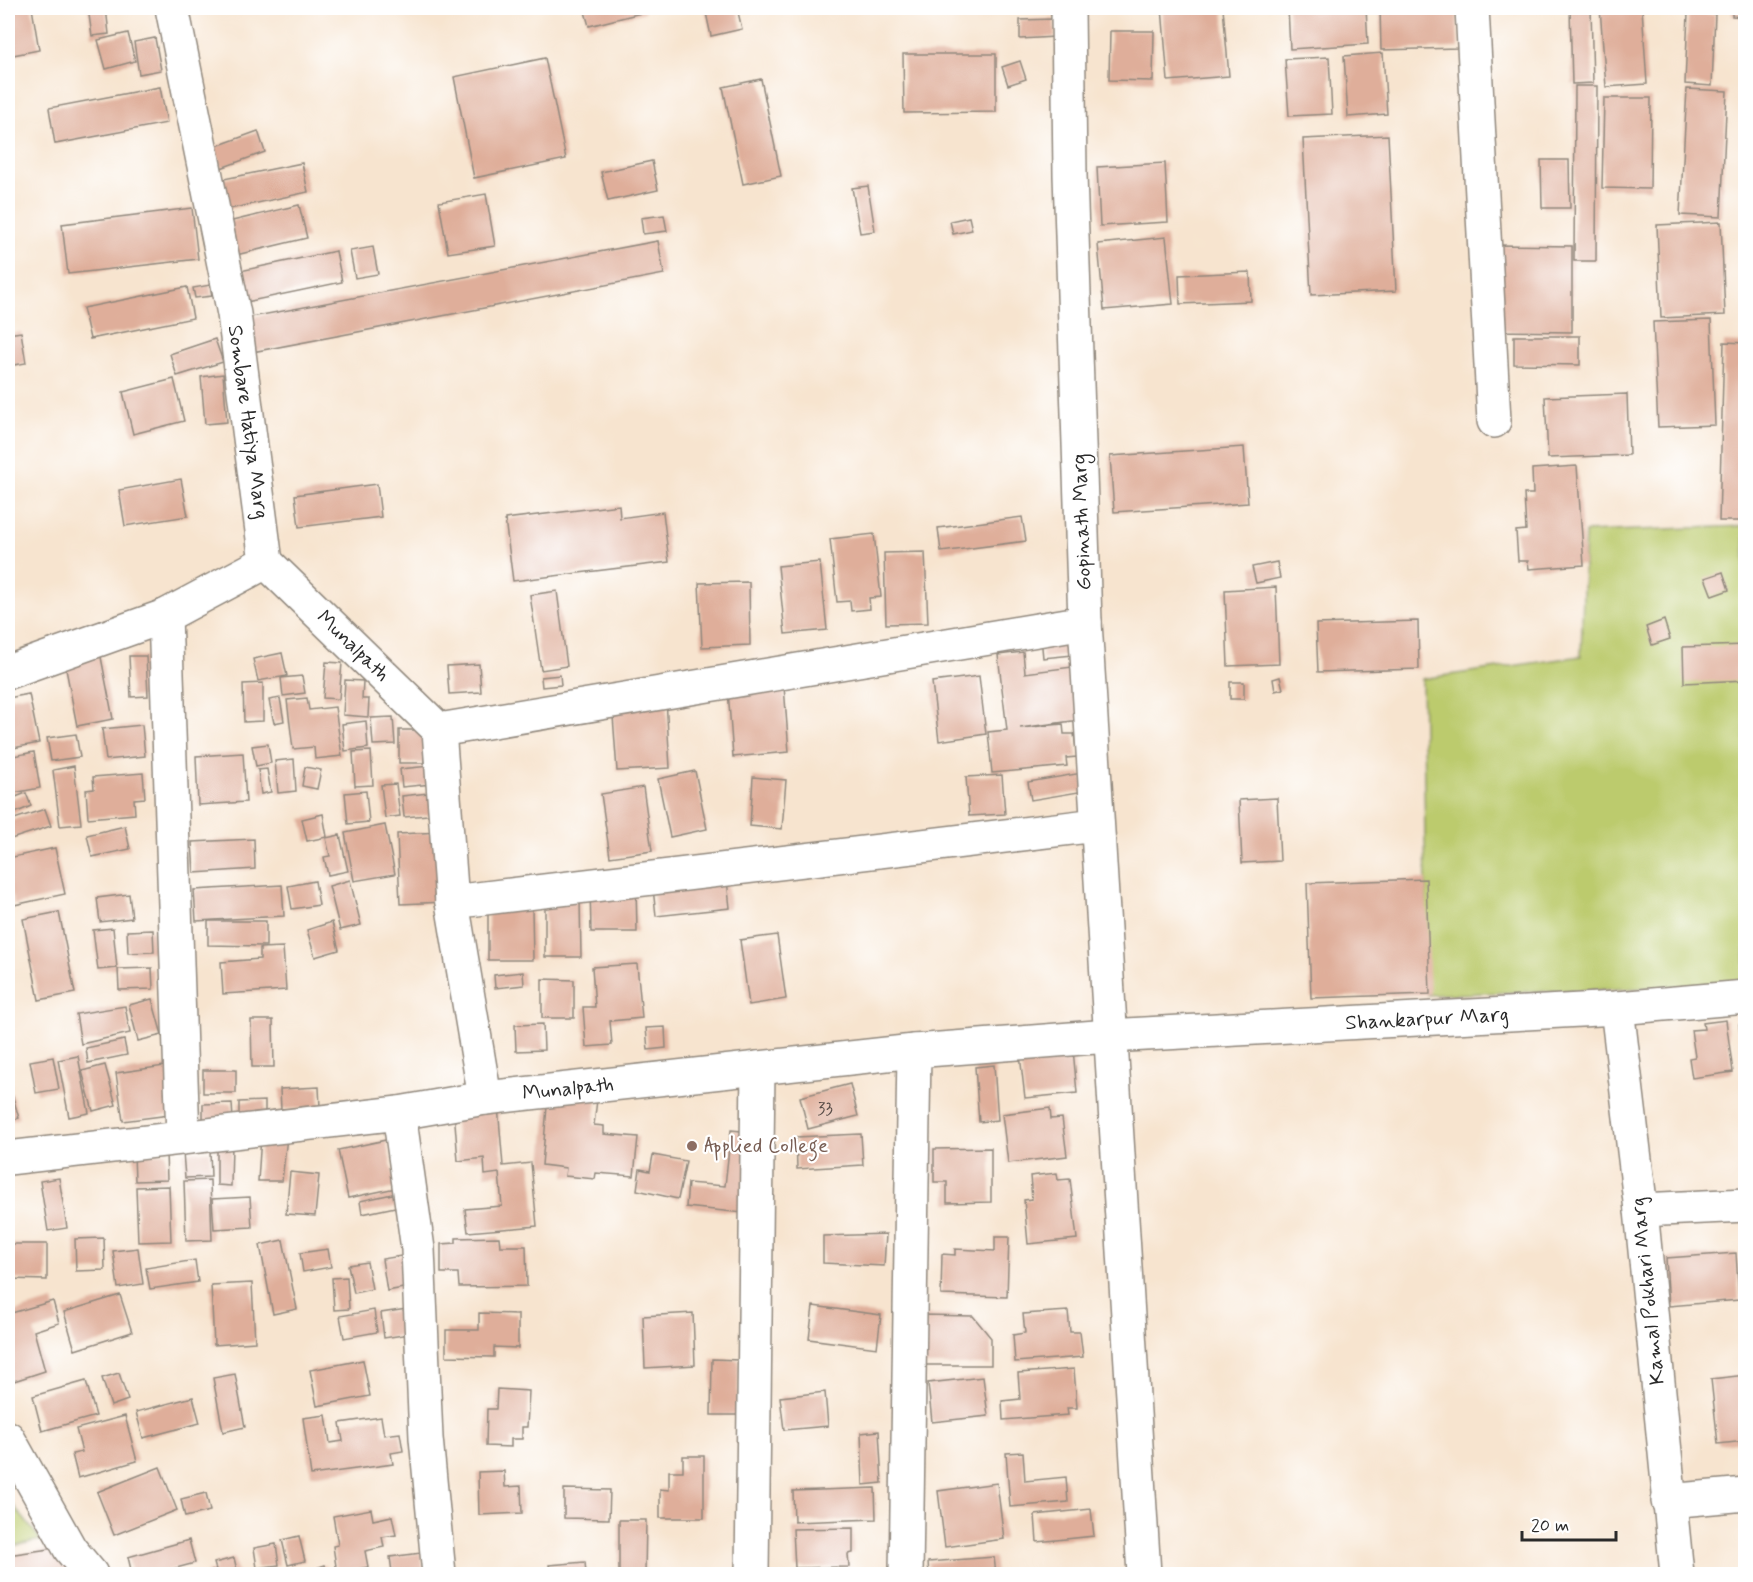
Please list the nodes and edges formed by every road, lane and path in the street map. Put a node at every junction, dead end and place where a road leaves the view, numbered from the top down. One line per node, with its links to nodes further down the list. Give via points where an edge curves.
1 (172, 8): 5 (street, Sombare Hatiya Marg, via 234,314)
2 (1068, 8): 7 (street, Gopinath Marg)
3 (1472, 8): 4 (street)
4 (1494, 421)
5 (266, 562): 6 (street); 9 (street, Munalpath)
6 (165, 616): 8 (street); 19 (street)
7 (1085, 622): 9 (street); 10 (street, Gopinath Marg)
8 (8, 672)
9 (440, 730): 11 (street)
10 (1097, 825): 11 (street); 14 (street, Gopinath Marg)
11 (452, 902): 17 (street)
12 (1746, 997): 13 (street, Shankarpur Marg)
13 (1617, 1008): 14 (street, Shankarpur Marg); 22 (street, Kamal Pokhari Marg)
14 (1109, 1036): 15 (street, Shankarpur Marg); 30 (street, Gopinath Marg)
15 (914, 1051): 16 (street, Munalpath); 29 (street)
16 (758, 1068): 17 (street, Munalpath); 28 (street)
17 (485, 1098): 18 (street, Munalpath)
18 (399, 1113): 19 (street, Munalpath); 27 (street, via 418,1249 426,1438)
19 (183, 1137): 20 (street, Munalpath)
20 (8, 1158)
21 (1746, 1205): 22 (street)
22 (1641, 1210): 25 (street, Kamal Pokhari Marg)
23 (8, 1438): 26 (street, via 70,1549)
24 (1746, 1494): 25 (street)
25 (1668, 1501): 31 (street, Kamal Pokhari Marg)
26 (91, 1575)
27 (439, 1575)
28 (753, 1575)
29 (906, 1575)
30 (1144, 1575)
31 (1677, 1575)

